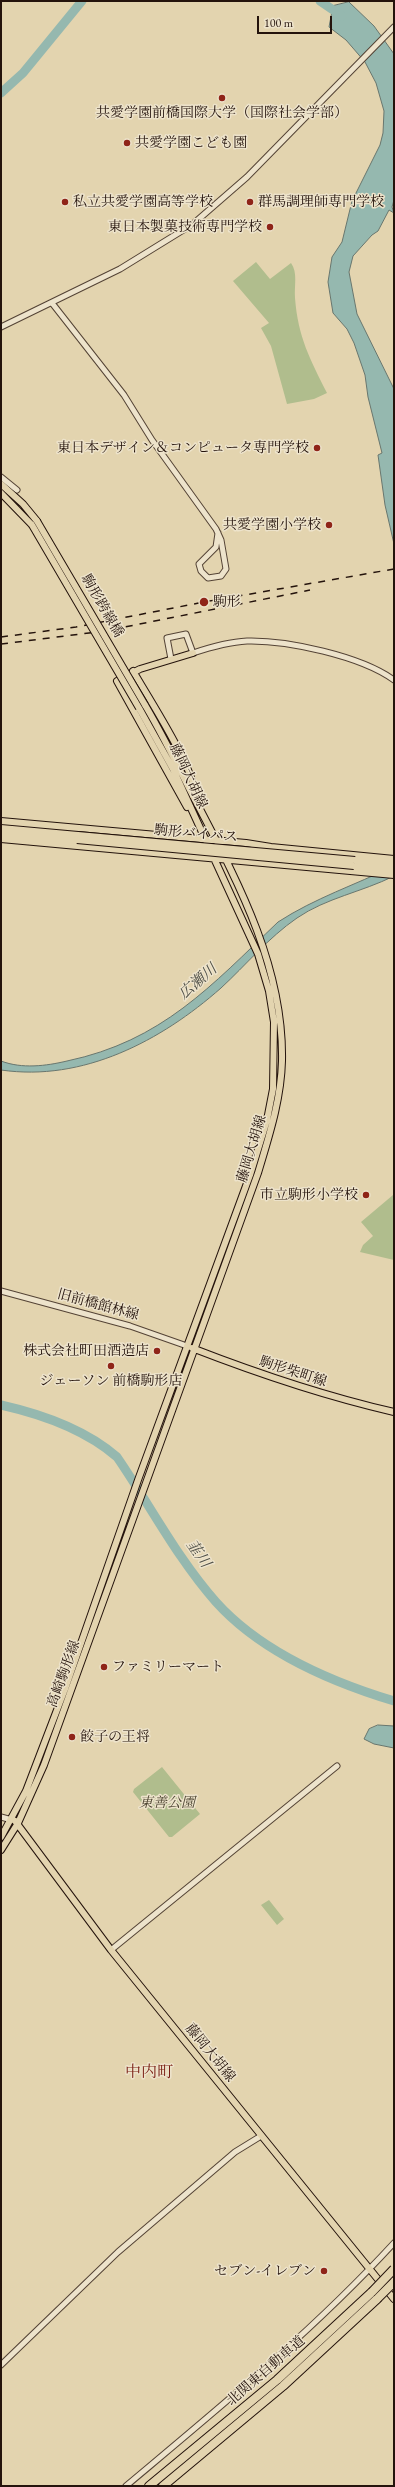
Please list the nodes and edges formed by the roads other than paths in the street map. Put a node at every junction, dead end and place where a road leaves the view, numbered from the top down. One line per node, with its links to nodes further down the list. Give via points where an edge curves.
1 (394, 27): 2 (street, via 247,177 203,216 145,255)
2 (52, 302): 3 (street); 9 (street, via 124,395 152,440)
3 (1, 328)
4 (1, 477): 6 (street)
5 (1, 484): 8 (main road, via 23,504)
6 (17, 490)
7 (1, 493): 8 (main road)
8 (35, 522): 14 (main road, 駒形跨線橋, bridge)
9 (218, 533): 9 (street, via 225,572 221,576 208,578 201,571 199,564 216,546)
10 (193, 653): 11 (main road); 11 (street, via 186,634 169,637 166,640); 13 (street, via 237,642 288,644 354,660)
11 (171, 659): 12 (main road)
12 (133, 671): 15 (main road, via 185,763 195,787); 16 (main road, via 117,681)
13 (394, 680)
14 (142, 707): 15 (main road, 藤岡大胡線); 16 (main road, 藤岡大胡線)
15 (193, 796): 23 (main road, 藤岡大胡線)
16 (194, 818): 22 (main road, 藤岡大胡線)
17 (1, 821): 22 (main road)
18 (1, 828): 20 (main road, 駒形バイパス)
19 (1, 834): 20 (main road, 駒形バイパス)
20 (77, 838): 28 (main road, 駒形バイパス, bridge)
21 (1, 839): 24 (main road)
22 (205, 839): 23 (main road); 24 (main road, 藤岡大胡線)
23 (217, 840): 25 (main road, 藤岡大胡線); 26 (main road)
24 (213, 860): 25 (main road); 33 (main road, 藤岡大胡線, via 258,954 272,1005 275,1075 270,1108 250,1175)
25 (227, 861): 27 (main road); 30 (main road, 藤岡大胡線)
26 (392, 861): 28 (main road, 駒形バイパス)
27 (245, 863): 30 (main road, via 236,868); 31 (main road)
28 (355, 863): 29 (main road, 駒形バイパス)
29 (394, 869)
30 (234, 875): 34 (main road, 藤岡大胡線, via 263,949 276,993 282,1060 279,1096 258,1173)
31 (394, 875)
32 (1, 1291): 33 (street, 旧前橋館林線, via 130,1326)
33 (187, 1346): 34 (main road, 駒形柴町線); 38 (main road, 高崎駒形線, via 62,1697 35,1769)
34 (195, 1349): 35 (main road, 駒形柴町線, via 333,1398); 39 (main road, 高崎駒形線, via 44,1765)
35 (394, 1412)
36 (337, 1766): 42 (street)
37 (1, 1817): 38 (street)
38 (12, 1820): 39 (main road); 40 (main road, 高崎駒形線)
39 (18, 1823): 41 (main road, 高崎駒形線); 42 (main road, 藤岡大胡線, via 46,1866)
40 (1, 1837)
41 (1, 1850)
42 (111, 1950): 43 (main road, 藤岡大胡線)
43 (261, 2136): 45 (main road, 藤岡大胡線); 49 (street, via 235,2152 118,2252)
44 (394, 2243): 45 (street)
45 (370, 2269): 48 (main road, 藤岡大胡線); 50 (street, via 259,2375)
46 (394, 2269): 51 (highway, 北関東自動車道, bridge, via 277,2380)
47 (394, 2282): 52 (highway, 北関東自動車道, bridge, via 283,2386)
48 (394, 2299)
49 (1, 2365)
50 (126, 2486)
51 (149, 2486)
52 (163, 2486)

